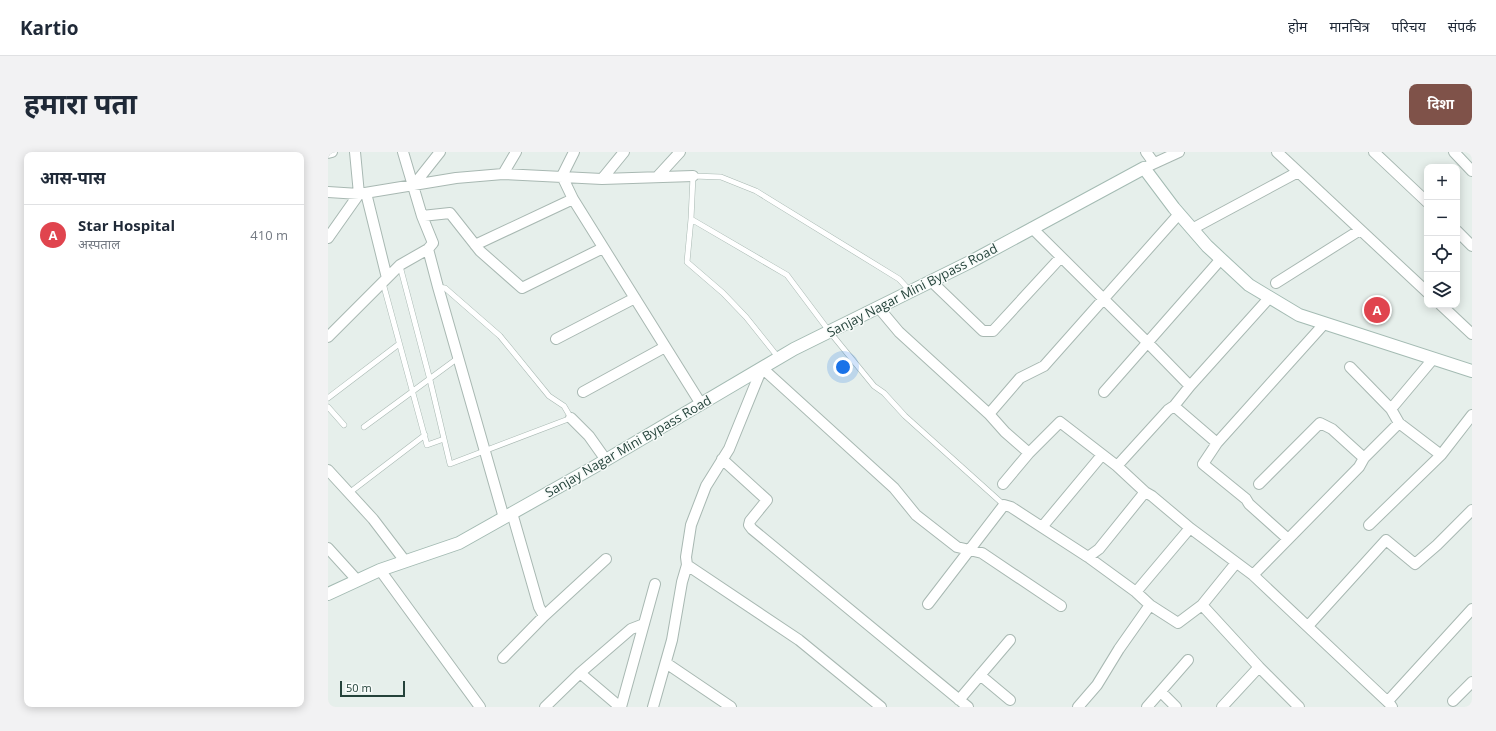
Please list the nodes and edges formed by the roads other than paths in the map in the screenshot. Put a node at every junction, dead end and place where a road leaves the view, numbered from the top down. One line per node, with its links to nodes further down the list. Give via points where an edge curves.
1 (332, 152): 14 (street)
2 (355, 152): 25 (street)
3 (403, 152): 23 (street)
4 (440, 152): 23 (street)
5 (516, 152): 18 (street)
6 (574, 152): 19 (street)
7 (624, 152): 22 (street)
8 (680, 152): 20 (street)
9 (1146, 152): 15 (street)
10 (1179, 152): 15 (street)
11 (1277, 152): 17 (street)
12 (1374, 152): 27 (street)
13 (1454, 152): 16 (street)
14 (328, 153)
15 (1149, 166): 28 (street); 31 (street, Sanjay Nagar Mini Bypass Road)
16 (1472, 171)
17 (1298, 172): 32 (street); 33 (street)
18 (502, 174): 19 (street); 23 (street, via 456,178)
19 (562, 176): 22 (street); 26 (street)
20 (658, 176): 21 (street); 22 (street)
21 (693, 176): 30 (lane); 48 (lane, via 721,177 756,191 898,279)
22 (602, 179)
23 (413, 186): 25 (street); 29 (street)
24 (328, 192): 25 (street)
25 (363, 194): 35 (street); 43 (street)
26 (573, 199): 37 (street); 39 (street)
27 (1425, 200)
28 (1179, 214): 32 (street); 51 (street)
29 (422, 216): 37 (street, via 450,213); 38 (street, via 434,243)
30 (691, 219): 55 (lane, via 787,275); 63 (lane, via 687,262 746,317)
31 (1032, 228): 40 (street); 44 (street, Sanjay Nagar Mini Bypass Road)
32 (1192, 229): 41 (street)
33 (1360, 230): 45 (street); 47 (street)
34 (1460, 233): 36 (street)
35 (328, 238)
36 (1470, 241)
37 (475, 245): 39 (street, via 522,288)
38 (428, 248): 42 (street); 46 (street)
39 (603, 248): 50 (street)
40 (1061, 257): 44 (street, via 994,331 983,331); 51 (street)
41 (1221, 259): 49 (street, via 1249,284); 59 (street)
42 (400, 266): 43 (street); 68 (lane)
43 (385, 280): 57 (street); 60 (lane)
44 (932, 281): 48 (street, Sanjay Nagar Mini Bypass Road)
45 (1276, 283)
46 (438, 287): 62 (street); 80 (lane, via 445,288 500,336 549,396 564,406)
47 (1424, 289)
48 (910, 291): 52 (street, Sanjay Nagar Mini Bypass Road)
49 (1270, 297): 54 (street, via 1299,315); 69 (street)
50 (635, 298): 58 (street); 61 (street)
51 (1104, 300): 59 (street); 78 (street, via 1044,366 1020,378)
52 (878, 307): 55 (street, Sanjay Nagar Mini Bypass Road); 78 (street, via 899,332)
53 (1444, 308): 56 (street)
54 (1324, 324): 64 (street); 86 (street)
55 (829, 331): 63 (street, Sanjay Nagar Mini Bypass Road); 100 (lane, via 874,386)
56 (1472, 334)
57 (328, 337)
58 (556, 339)
59 (1147, 342): 69 (street); 72 (street)
60 (400, 344): 70 (lane); 73 (lane)
61 (666, 347): 71 (street); 74 (street)
62 (459, 358): 68 (lane); 87 (street)
63 (779, 358): 66 (street, Sanjay Nagar Mini Bypass Road)
64 (1433, 359): 67 (street); 77 (street)
65 (1350, 367): 77 (street)
66 (762, 368): 74 (street, Sanjay Nagar Mini Bypass Road); 93 (street, via 729,449); 108 (street, via 894,488 916,515 957,547)
67 (1472, 371)
68 (430, 380): 70 (lane); 85 (lane)
69 (1190, 386): 75 (street)
70 (413, 392): 83 (lane); 84 (lane)
71 (583, 392)
72 (1104, 392)
73 (328, 398)
74 (701, 404): 92 (street, Sanjay Nagar Mini Bypass Road)
75 (1174, 406): 86 (street); 94 (street)
76 (328, 407): 82 (lane)
77 (1391, 409): 81 (street)
78 (989, 414): 88 (street)
79 (1472, 415): 90 (street)
80 (571, 418): 87 (lane); 92 (street, via 589,436)
81 (1399, 423): 90 (street); 91 (street)
82 (344, 425)
83 (364, 427)
84 (425, 435): 85 (lane, via 427,445); 99 (lane)
85 (444, 439): 87 (lane, via 450,464)
86 (1216, 443): 106 (street, via 1203,464 1246,498)
87 (485, 451): 102 (street)
88 (1029, 453): 89 (street, via 1060,422); 96 (street)
89 (1102, 455): 94 (street); 104 (street)
90 (1441, 455): 103 (street)
91 (1364, 458): 97 (street, via 1332,429 1320,423); 106 (street, via 1359,467)
92 (606, 460): 102 (street, Sanjay Nagar Mini Bypass Road)
93 (722, 460): 113 (street, via 706,486 691,525); 137 (street, via 767,500 750,521 752,529)
94 (1117, 466): 98 (street)
95 (328, 470): 99 (street)
96 (1003, 484)
97 (1259, 484)
98 (1145, 492): 105 (street); 109 (street, via 1099,549)
99 (349, 493): 111 (street)
100 (1004, 505): 104 (street); 108 (street)
101 (1472, 510): 127 (street, via 1414,564 1386,540)
102 (508, 515): 111 (street, Sanjay Nagar Mini Bypass Road, via 459,543); 125 (street)
103 (1369, 525)
104 (1042, 527): 109 (street)
105 (1190, 528): 112 (street); 118 (street)
106 (1288, 539): 115 (street)
107 (328, 548): 116 (street)
108 (970, 550): 120 (street); 122 (street, via 982,553)
109 (1088, 557): 118 (street)
110 (606, 559): 125 (street)
111 (405, 561): 114 (street, Sanjay Nagar Mini Bypass Road)
112 (1236, 563): 115 (street); 121 (street)
113 (687, 565): 131 (street); 146 (street, via 799,640)
114 (380, 570): 116 (street, Sanjay Nagar Mini Bypass Road); 141 (street)
115 (1253, 575): 127 (street)
116 (357, 580): 119 (street, Sanjay Nagar Mini Bypass Road)
117 (655, 584): 126 (street)
118 (1136, 592): 123 (street)
119 (328, 594)
120 (928, 604)
121 (1202, 605): 123 (street, via 1178,623); 132 (street)
122 (1061, 606)
123 (1150, 606): 148 (street, via 1097,685)
124 (1472, 609): 140 (street, via 1388,701)
125 (544, 616): 129 (street)
126 (644, 624): 133 (street, via 631,629); 143 (street)
127 (1308, 626): 140 (street)
128 (1010, 640): 134 (street)
129 (502, 658)
130 (1188, 660): 136 (street)
131 (666, 663): 144 (street); 145 (street)
132 (1259, 667): 151 (street); 152 (street)
133 (580, 673): 142 (street); 143 (street)
134 (980, 675): 137 (street); 138 (street)
135 (1472, 682): 139 (street)
136 (1161, 692): 149 (street); 150 (street)
137 (959, 700): 147 (street)
138 (1010, 700)
139 (1453, 701)
140 (1391, 705)
141 (480, 707)
142 (545, 707)
143 (621, 707)
144 (653, 707)
145 (731, 707)
146 (881, 707)
147 (968, 707)
148 (1078, 707)
149 (1147, 707)
150 (1176, 707)
151 (1222, 707)
152 (1299, 707)

